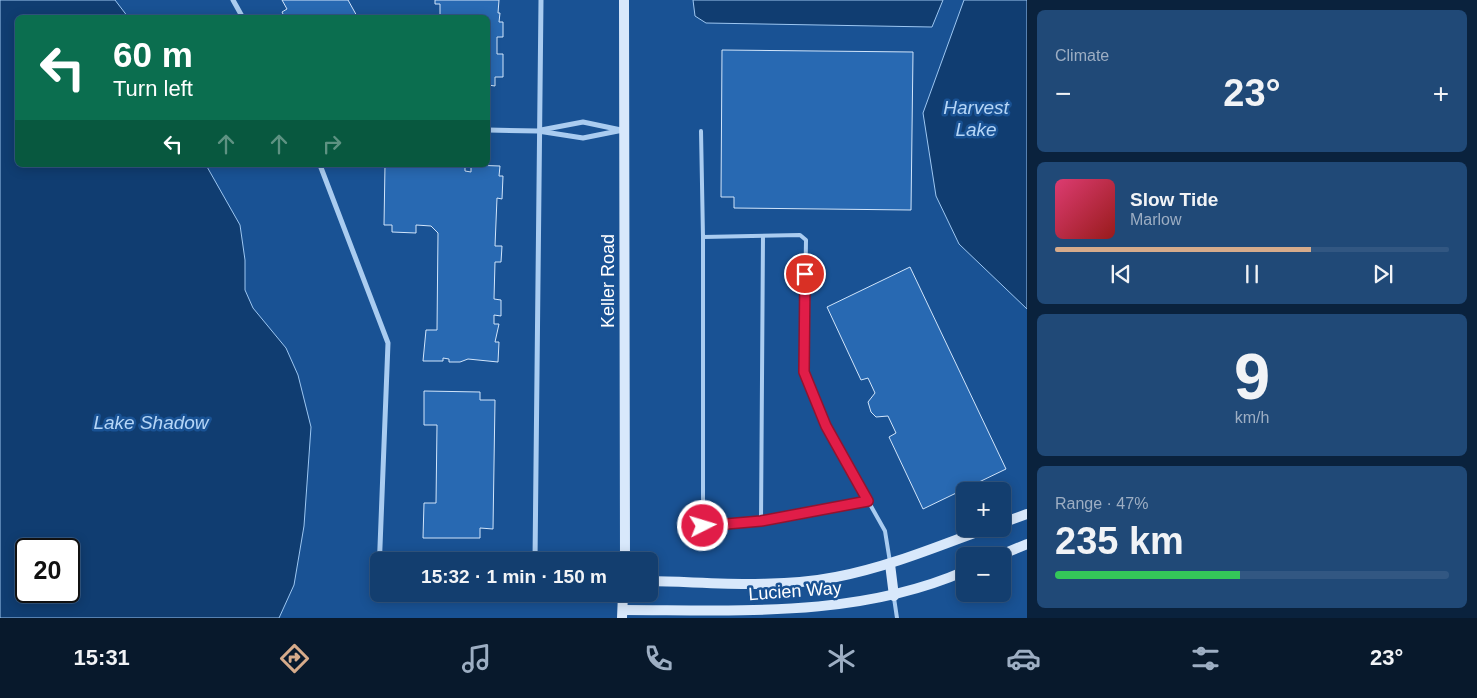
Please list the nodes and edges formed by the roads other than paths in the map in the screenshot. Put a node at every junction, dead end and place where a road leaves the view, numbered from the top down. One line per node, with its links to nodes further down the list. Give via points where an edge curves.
1 (233, 0): 4 (street)
2 (541, 0): 7 (street)
3 (624, 0): 6 (street, Keller Road)
4 (241, 15)
5 (490, 130): 7 (street)
6 (624, 130): 7 (street, via 583,138); 7 (street, via 583,122); 21 (street, Keller Road)
7 (538, 131): 20 (street)
8 (701, 131): 11 (lane)
9 (321, 167): 19 (street, via 388,344)
10 (763, 236): 11 (lane); 12 (lane, via 800,235 806,240 804,372 826,426); 15 (lane)
11 (703, 237): 15 (lane, via 703,526)
12 (868, 501): 15 (lane); 22 (lane, via 885,531)
13 (1027, 514): 14 (street)
14 (1011, 519)
15 (761, 521)
16 (963, 537): 22 (street, Lucien Way)
17 (1027, 544): 18 (street)
18 (1011, 551)
19 (380, 552)
20 (535, 552)
21 (625, 552)
22 (890, 564): 24 (street, Lucien Way, via 834,578 798,582); 25 (street)
23 (956, 575): 25 (street, Lucien Way)
24 (658, 581)
25 (894, 596): 26 (street, Lucien Way, via 821,608); 27 (lane)
26 (622, 614)
27 (897, 618)

